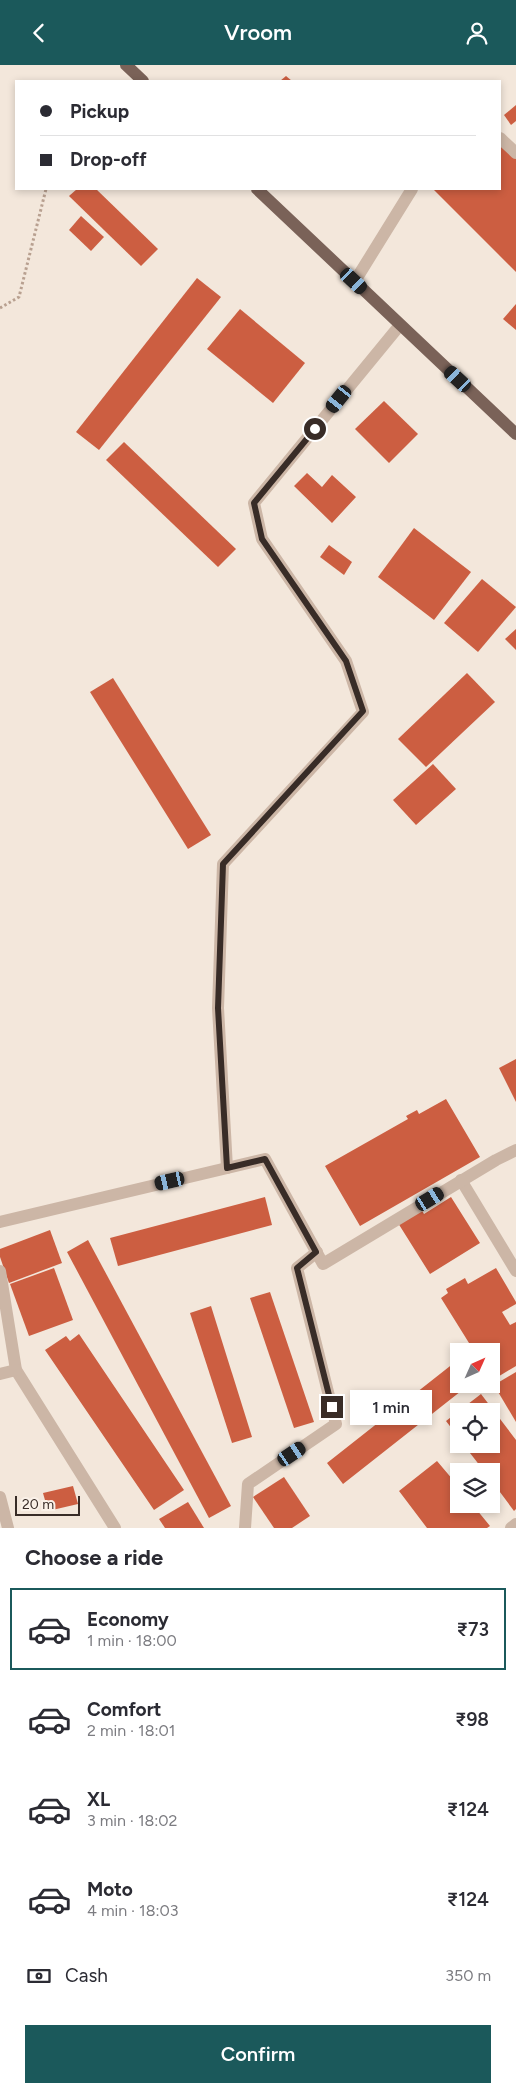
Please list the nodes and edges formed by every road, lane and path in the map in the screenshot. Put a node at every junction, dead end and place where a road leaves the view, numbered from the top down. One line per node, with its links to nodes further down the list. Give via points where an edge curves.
1 (126, 65): 2 (main road)
2 (142, 80)
3 (501, 139): 4 (street)
4 (516, 153)
5 (46, 190): 9 (path, via 19,297)
6 (258, 190): 8 (main road)
7 (411, 190): 8 (street)
8 (354, 281): 10 (main road)
9 (0, 308)
10 (400, 325): 11 (main road); 13 (street, via 254,503 262,539 346,661 363,711 223,864 218,1008)
11 (516, 434)
12 (516, 1150): 14 (street)
13 (227, 1168): 15 (street); 16 (street, via 265,1159)
14 (461, 1180): 16 (street, via 323,1264); 18 (street)
15 (0, 1221)
16 (316, 1252): 25 (street, via 297,1268 336,1424 248,1484)
17 (0, 1271): 19 (street)
18 (516, 1271)
19 (16, 1370): 20 (street); 24 (street)
20 (0, 1374)
21 (0, 1497): 23 (street)
22 (516, 1524): 26 (street)
23 (8, 1528)
24 (115, 1528)
25 (245, 1528)
26 (511, 1528)

